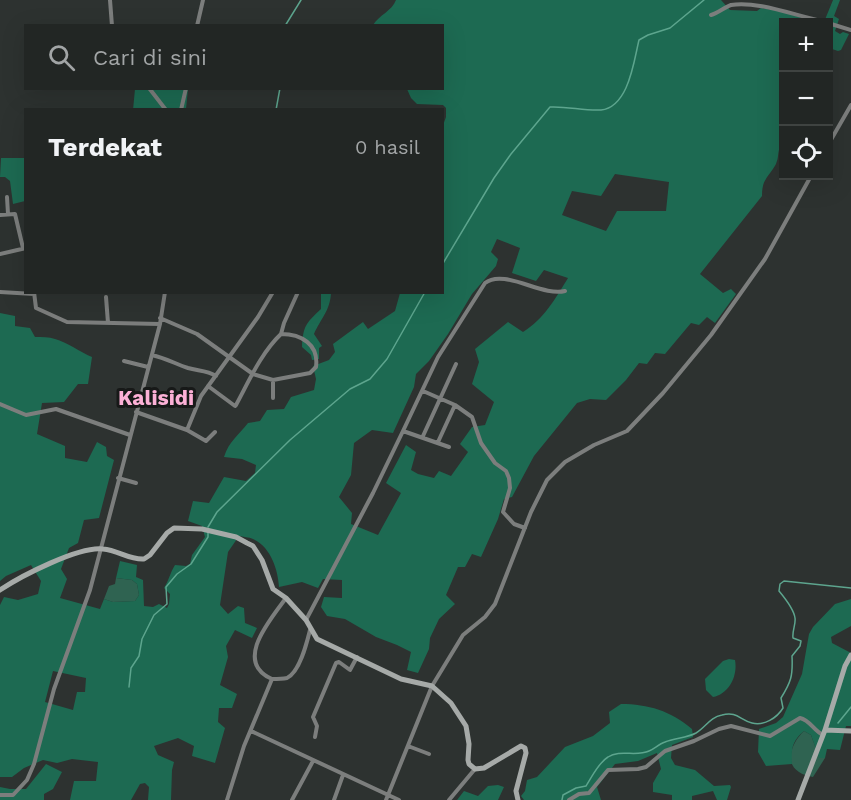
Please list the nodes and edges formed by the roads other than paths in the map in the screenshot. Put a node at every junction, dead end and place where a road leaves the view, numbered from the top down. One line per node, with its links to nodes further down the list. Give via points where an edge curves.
1 (110, 0): 5 (street)
2 (202, 0): 6 (street)
3 (711, 15): 4 (street, via 731,5 755,4)
4 (811, 18)
5 (112, 24)
6 (197, 24)
7 (833, 25): 8 (street)
8 (851, 30)
9 (151, 90): 12 (street)
10 (186, 90): 13 (street)
11 (851, 105): 14 (street)
12 (164, 108)
13 (181, 108)
14 (833, 136)
15 (809, 180): 57 (street, via 765,259 711,335 627,431 594,445 552,474)
16 (7, 197): 17 (street)
17 (8, 214): 18 (street); 19 (street, via 15,216)
18 (0, 215)
19 (24, 248): 20 (street)
20 (0, 254)
21 (566, 291): 42 (street, via 551,292 506,279 489,280 438,357)
22 (0, 292): 23 (street)
23 (24, 293)
24 (34, 294): 30 (street, via 36,308 65,322)
25 (165, 294): 29 (street)
26 (272, 294): 34 (street)
27 (297, 294): 32 (street)
28 (106, 297): 30 (street)
29 (160, 318): 31 (street); 34 (street, via 197,334)
30 (108, 323): 31 (street)
31 (160, 324): 33 (street)
32 (281, 334): 38 (street); 40 (street, via 307,341 317,362 310,373)
33 (152, 355): 37 (street); 39 (street)
34 (228, 357): 38 (street); 39 (street)
35 (124, 361): 37 (street)
36 (456, 364): 44 (street)
37 (148, 368): 47 (street)
38 (253, 374): 40 (street); 41 (street, via 235,406)
39 (216, 376): 41 (street)
40 (273, 380): 43 (street)
41 (208, 386): 48 (street)
42 (423, 391): 44 (street); 49 (street)
43 (273, 398)
44 (440, 399): 46 (street); 52 (street)
45 (0, 404): 51 (street, via 26,415 57,409)
46 (455, 405): 53 (street); 57 (street, via 472,417 481,443 506,471 510,488 503,512 514,524)
47 (135, 412): 48 (street); 51 (street)
48 (187, 430): 50 (street, via 206,441)
49 (403, 431): 52 (street); 61 (street)
50 (215, 432)
51 (130, 435): 55 (street)
52 (423, 436): 53 (street)
53 (438, 442): 54 (street)
54 (449, 447)
55 (118, 478): 56 (street); 58 (street)
56 (136, 483)
57 (525, 528): 66 (street, via 495,604 463,635)
58 (101, 548): 59 (street, via 73,555); 60 (street, via 144,559 171,529 202,529 236,537 253,546 267,568 273,589); 76 (street, via 30,773 13,795)
59 (0, 590)
60 (286, 598): 61 (street); 65 (street, via 255,650 255,663)
61 (306, 620): 62 (street)
62 (310, 630): 64 (street, via 319,641); 65 (street, via 292,674)
63 (851, 656): 69 (street)
64 (357, 657): 66 (street, via 401,679); 70 (street, via 350,670 336,663 313,717 317,726)
65 (272, 680): 67 (street)
66 (432, 686): 71 (street); 74 (street, via 451,703 466,726 468,760)
67 (251, 731): 73 (street); 78 (street)
68 (851, 731): 69 (street)
69 (824, 733): 85 (street, via 800,718 770,736 731,726 719,729 665,752 638,769 608,770 588,794); 86 (street)
70 (315, 737)
71 (408, 746): 72 (street); 77 (street)
72 (429, 754)
73 (313, 761): 75 (street); 79 (street)
74 (475, 769): 83 (street); 84 (street, via 524,747)
75 (342, 775): 77 (street); 80 (street)
76 (0, 795)
77 (389, 795): 81 (street); 82 (street)
78 (227, 800)
79 (292, 800)
80 (334, 800)
81 (386, 800)
82 (399, 800)
83 (449, 800)
84 (518, 800)
85 (569, 800)
86 (798, 800)

